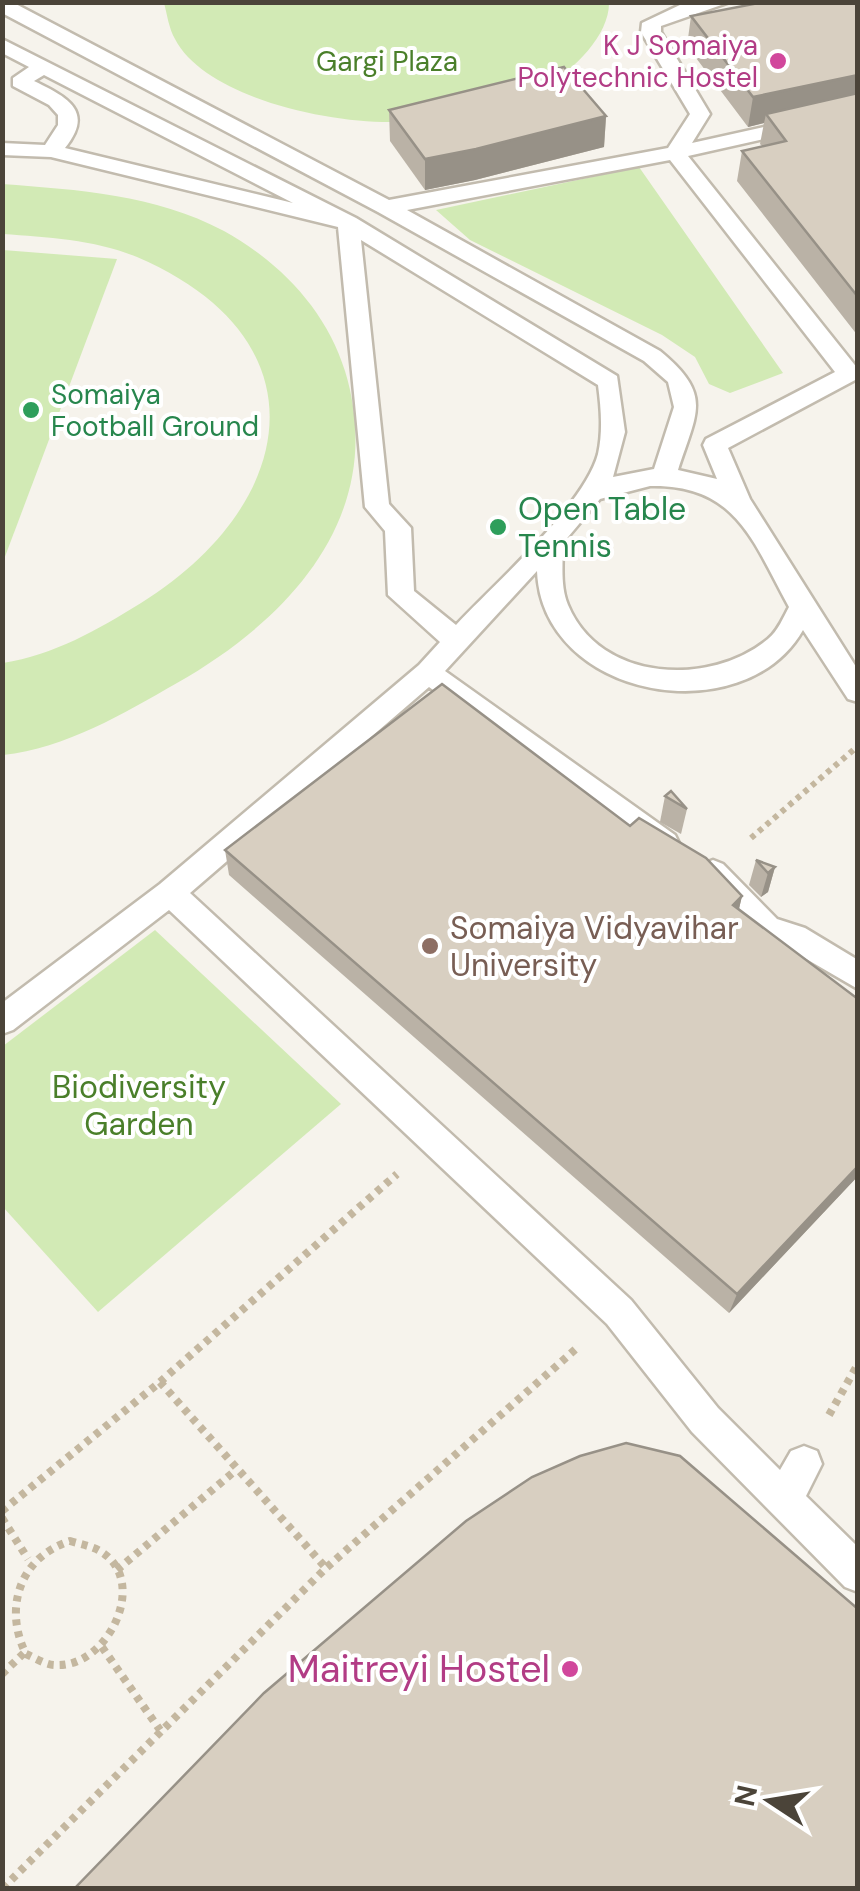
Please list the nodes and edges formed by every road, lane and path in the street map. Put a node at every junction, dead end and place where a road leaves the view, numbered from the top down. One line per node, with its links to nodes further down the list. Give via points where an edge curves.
1 (721, 2): 8 (lane, via 652,23 650,32 700,114)
2 (2, 6): 9 (lane)
3 (2, 45): 4 (lane)
4 (44, 66): 7 (lane, via 20,82 68,112 67,131); 10 (lane)
5 (858, 112): 8 (lane)
6 (2, 148): 7 (lane)
7 (51, 151): 10 (lane)
8 (675, 153): 9 (lane); 13 (lane, via 849,374 715,444)
9 (386, 207): 11 (lane, via 652,356 679,379 686,407)
10 (348, 223): 12 (lane, via 609,382 612,446); 16 (lane, via 377,507 398,528 401,594)
11 (664, 476): 12 (lane, via 627,479); 13 (lane)
12 (597, 491): 14 (lane)
13 (740, 503): 15 (lane)
14 (550, 542): 15 (lane, via 557,610 582,644 638,676 676,684 714,680 780,644); 16 (lane)
15 (802, 607): 18 (lane)
16 (457, 640): 17 (lane)
17 (428, 672): 20 (lane, via 640,828); 21 (lane)
18 (858, 692)
19 (858, 746): 20 (path)
20 (713, 872): 22 (lane, via 766,928)
21 (170, 894): 23 (lane); 24 (lane)
22 (858, 976)
23 (2, 1022)
24 (437, 1139): 25 (lane); 26 (path)
25 (619, 1312): 29 (lane, via 705,1420); 32 (path)
26 (160, 1382): 28 (path); 30 (path)
27 (804, 1464): 29 (lane)
28 (236, 1470): 32 (path); 33 (path)
29 (782, 1501): 34 (lane)
30 (2, 1514): 31 (path)
31 (28, 1559): 33 (path, via 54,1544 84,1543); 36 (path, via 6,1598 12,1637)
32 (326, 1568): 38 (path)
33 (117, 1570): 35 (path, via 120,1618)
34 (858, 1574)
35 (102, 1647): 36 (path, via 70,1664); 38 (path)
36 (24, 1653): 37 (path)
37 (2, 1674)
38 (160, 1730): 39 (path)
39 (4, 1883)

